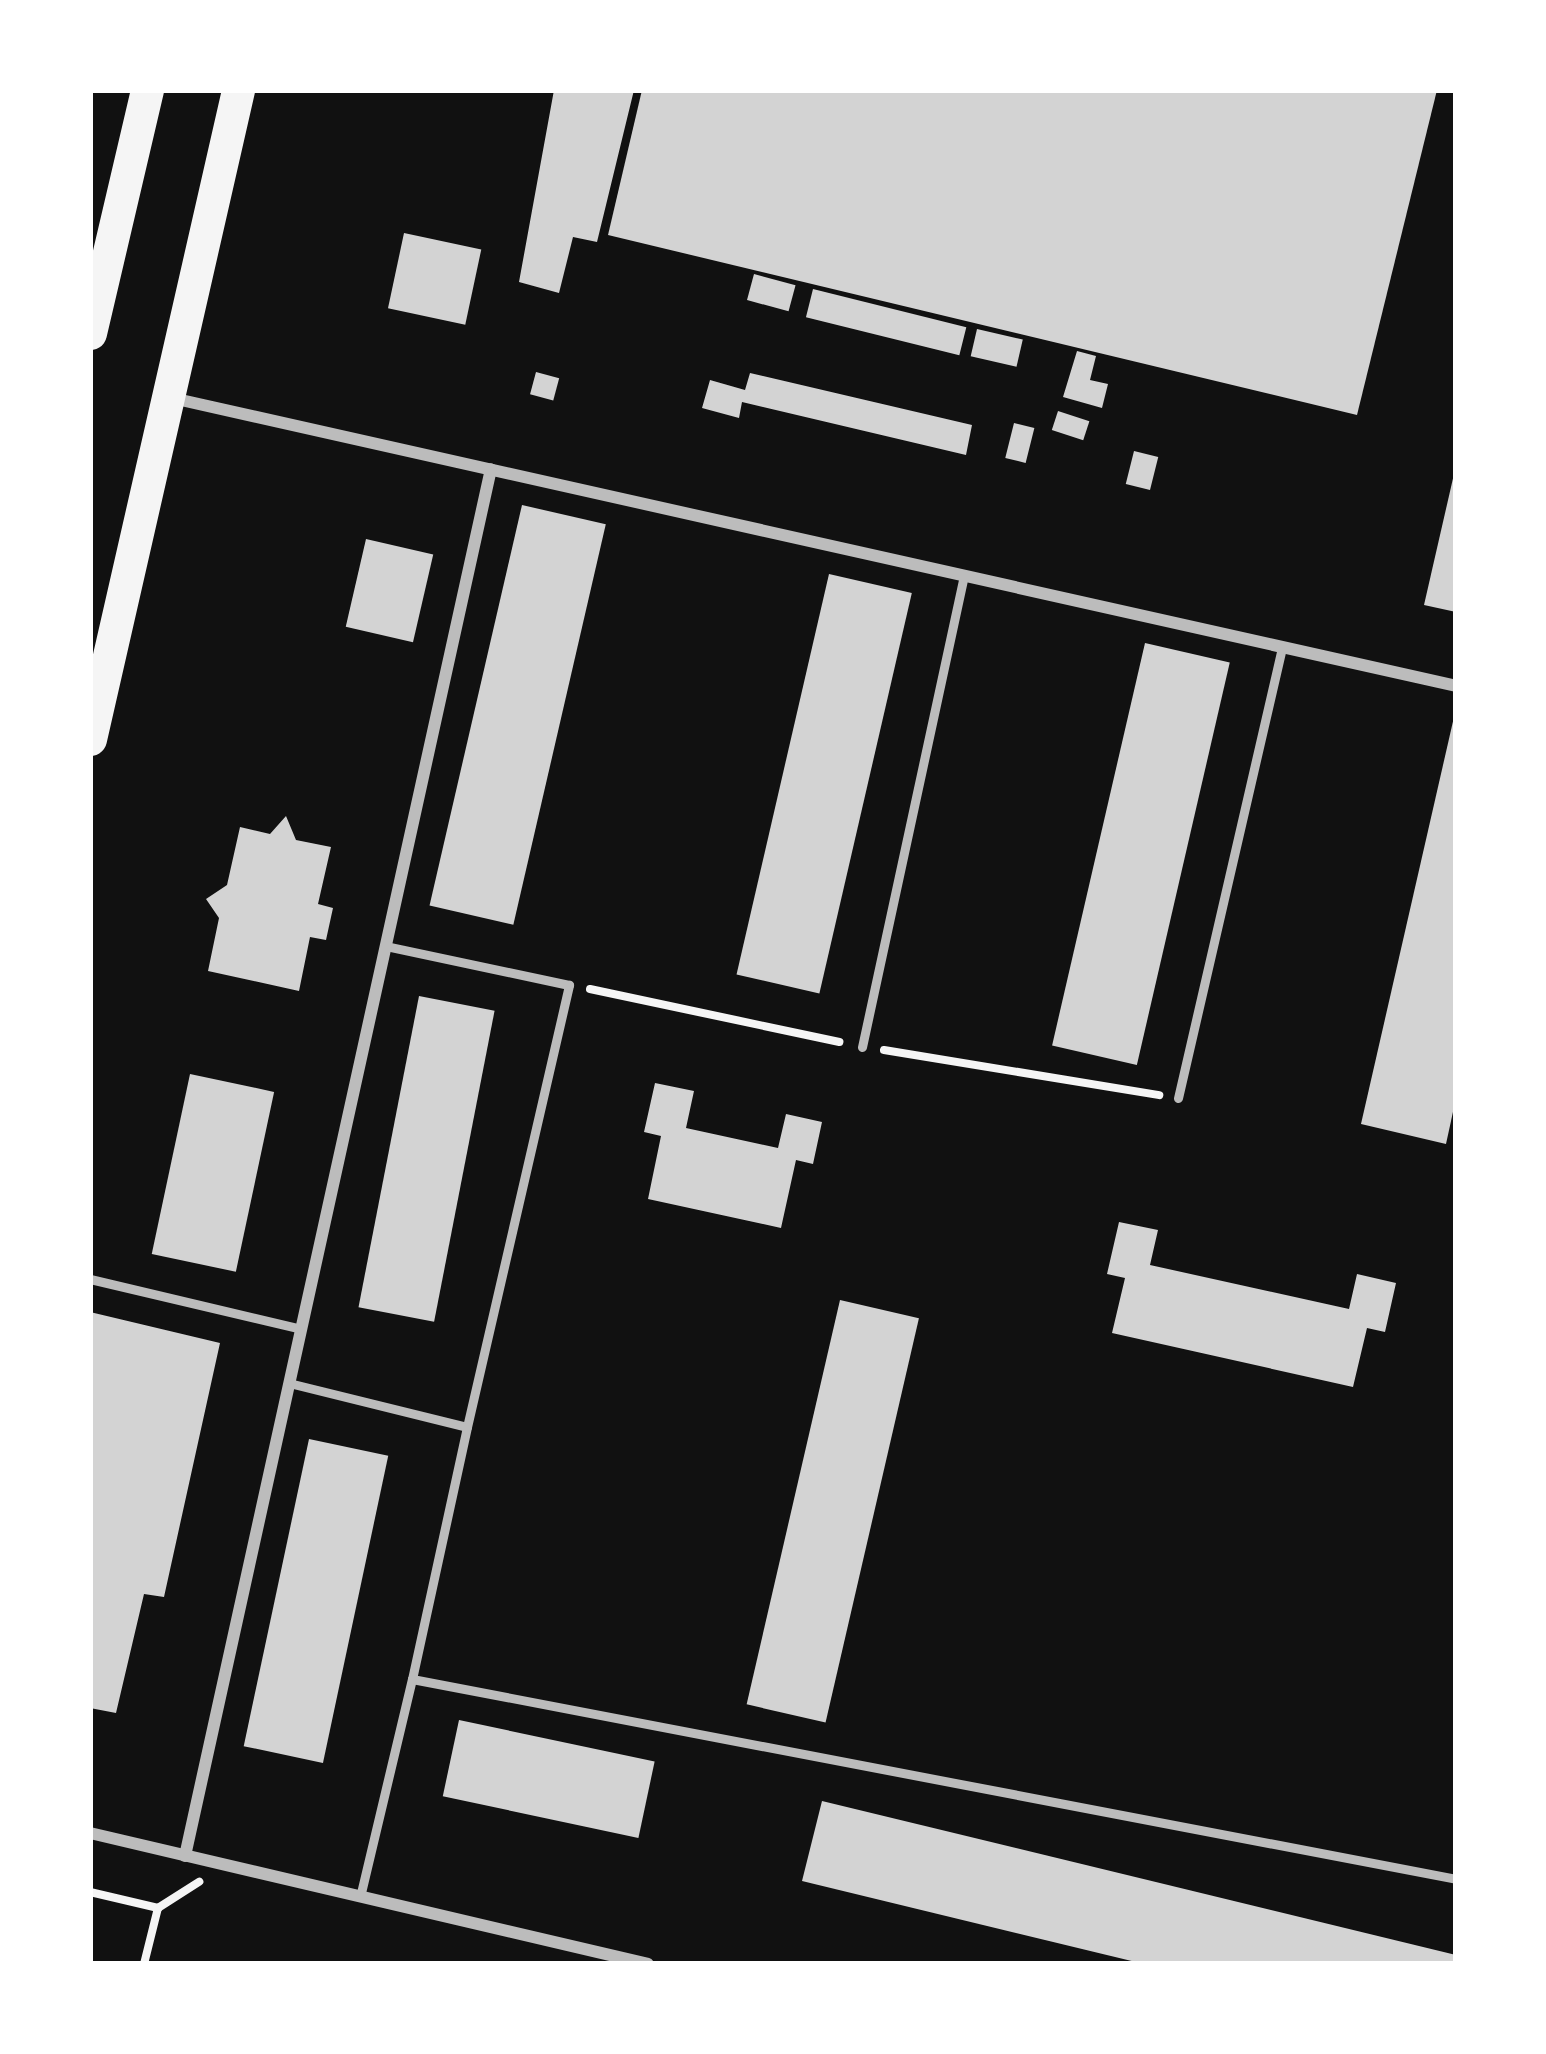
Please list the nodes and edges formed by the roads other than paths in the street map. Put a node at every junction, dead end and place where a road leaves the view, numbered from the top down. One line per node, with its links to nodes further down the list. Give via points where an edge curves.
1 (147, 90): 3 (highway)
2 (238, 90): 5 (highway)
3 (100, 241): 4 (highway)
4 (90, 333)
5 (171, 398): 6 (street); 10 (highway)
6 (490, 469): 7 (street); 11 (street)
7 (964, 576): 8 (street); 12 (lane)
8 (1282, 647): 9 (street); 13 (lane)
9 (1456, 686)
10 (90, 739)
11 (386, 946): 15 (street); 17 (lane, via 569,985)
12 (862, 1047)
13 (1178, 1098)
14 (90, 1279): 15 (lane)
15 (301, 1329): 16 (street)
16 (290, 1383): 17 (lane); 20 (street)
17 (467, 1427): 18 (lane)
18 (412, 1679): 21 (lane); 22 (lane)
19 (90, 1834): 20 (street)
20 (185, 1856): 22 (street)
21 (1456, 1878)
22 (360, 1897): 23 (street)
23 (648, 1964)

